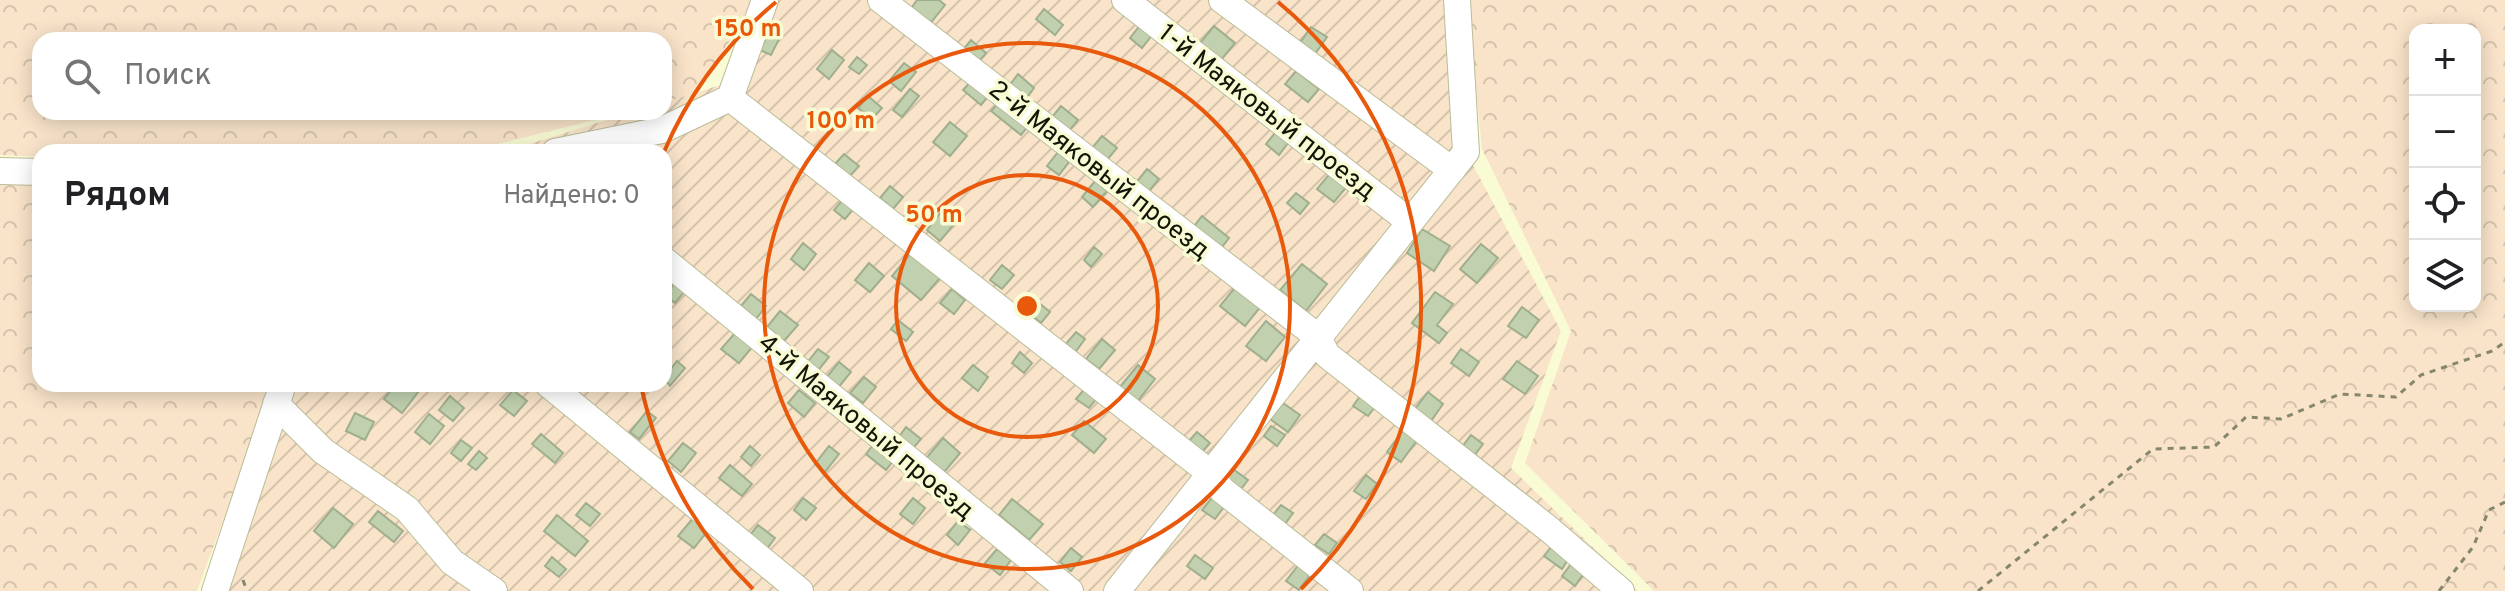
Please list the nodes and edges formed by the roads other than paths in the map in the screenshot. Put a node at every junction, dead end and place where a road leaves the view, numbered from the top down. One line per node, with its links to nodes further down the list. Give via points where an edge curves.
1 (765, 0): 6 (street)
2 (881, 0): 13 (street, 2-й Маяковый проезд)
3 (1125, 0): 11 (street, 1-й Маяковый проезд)
4 (1222, 0): 8 (street)
5 (1457, 0): 8 (street, via 1466,152)
6 (730, 98): 7 (street, via 662,130); 16 (street)
7 (594, 144)
8 (1452, 170): 11 (street)
9 (0, 171): 10 (street)
10 (32, 172)
11 (1410, 222): 13 (street)
12 (672, 267): 20 (street, 4-й Маяковый проезд)
13 (1318, 337): 16 (street); 23 (street, 2-й Маяковый проезд, via 1327,355)
14 (558, 392): 19 (street)
15 (280, 394): 17 (street); 18 (street, via 323,451 407,509 452,562)
16 (1210, 473): 21 (street); 22 (street, via 1222,490)
17 (215, 591)
18 (494, 591)
19 (800, 591)
20 (1070, 591)
21 (1117, 591)
22 (1350, 591)
23 (1621, 591)

